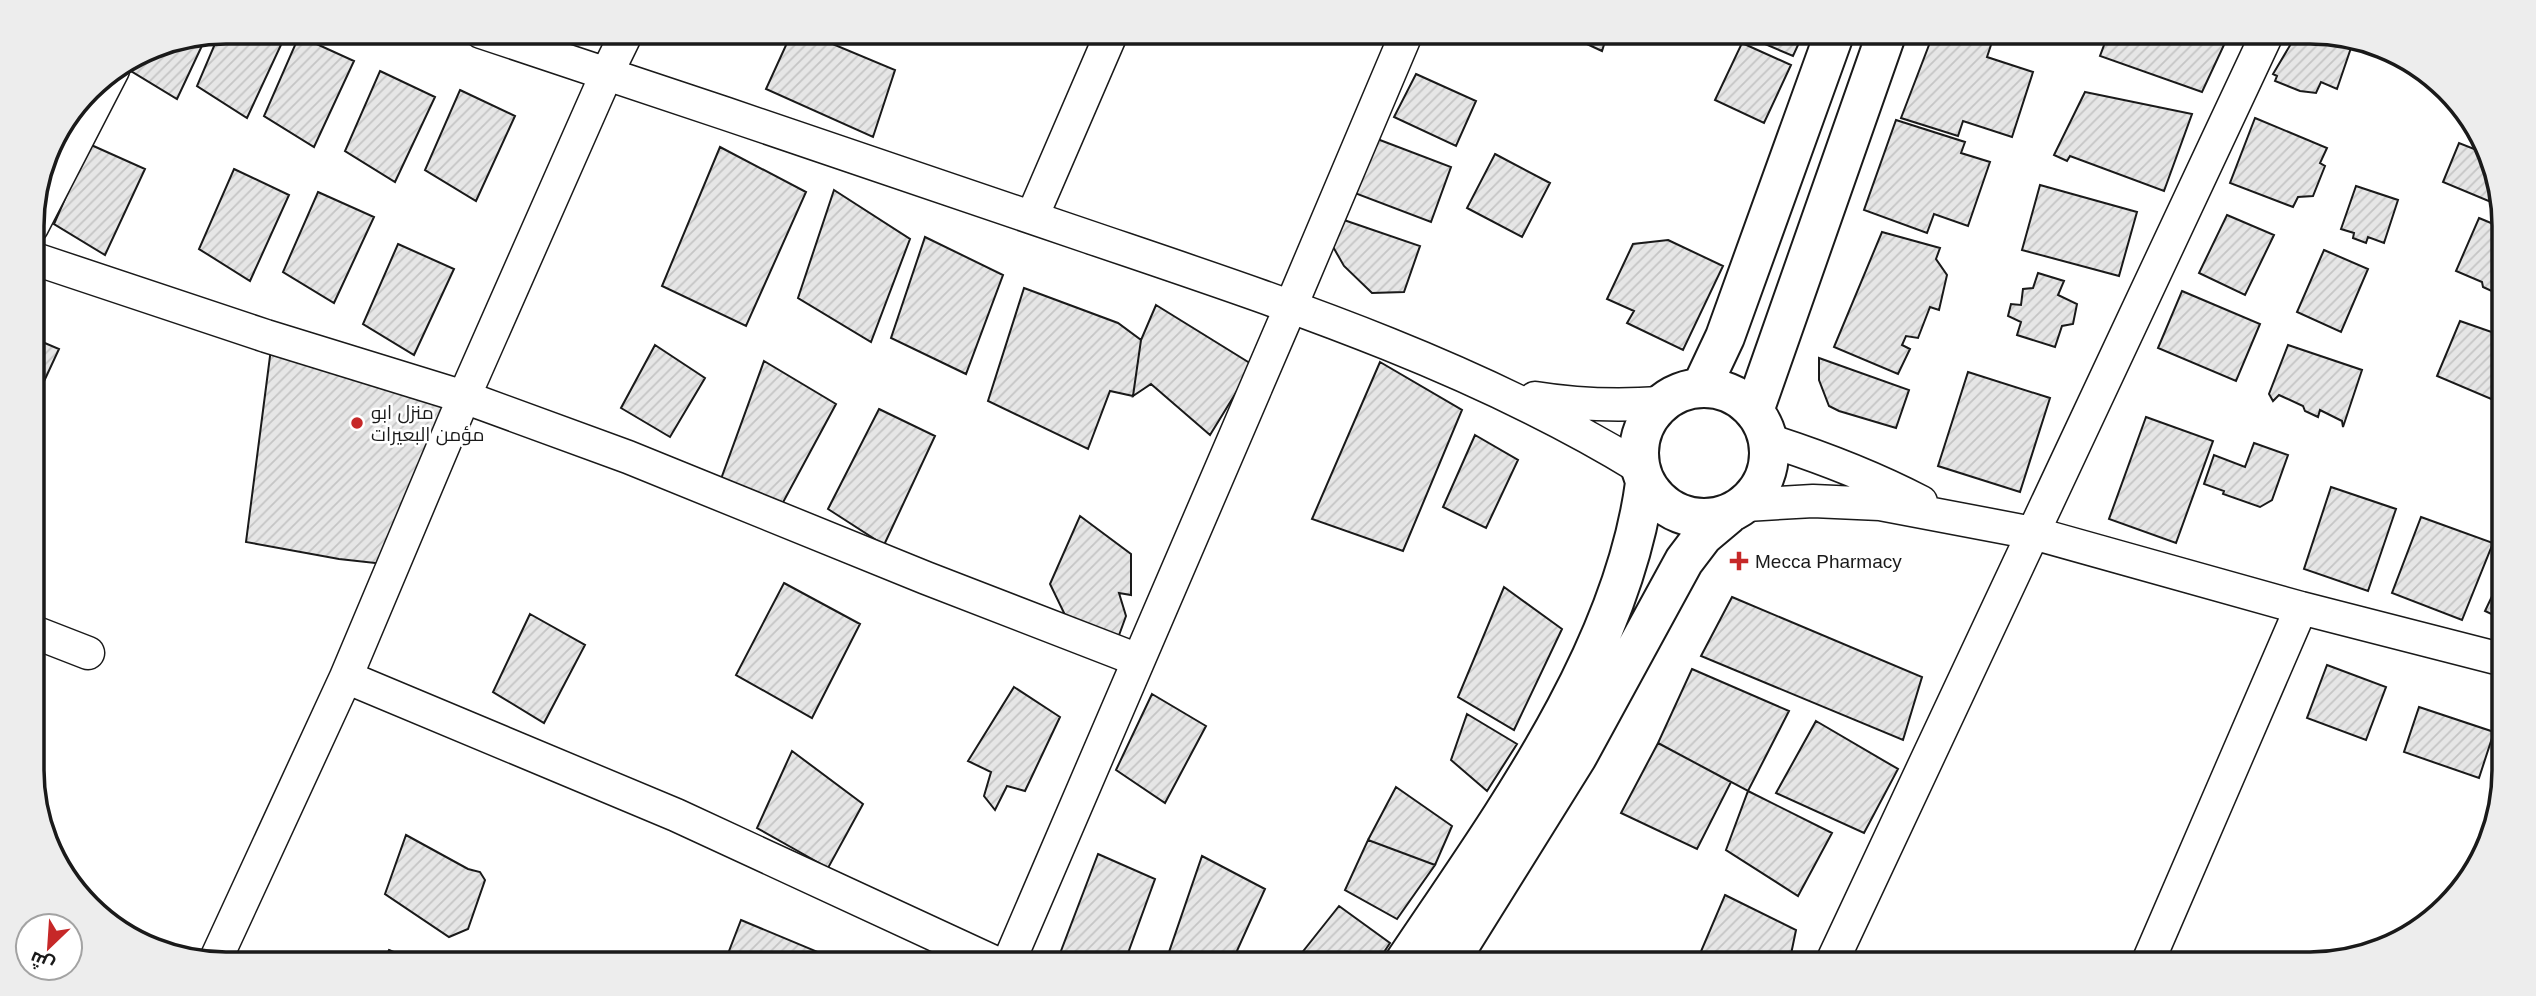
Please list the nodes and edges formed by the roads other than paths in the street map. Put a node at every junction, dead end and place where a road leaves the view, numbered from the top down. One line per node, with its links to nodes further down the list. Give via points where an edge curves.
1 (518, 44): 8 (street)
2 (621, 44): 8 (street)
3 (1107, 44): 11 (street)
4 (1401, 44): 13 (street)
5 (1831, 44): 14 (main road)
6 (1882, 44): 15 (main road)
7 (2262, 44): 24 (street)
8 (607, 73): 11 (street); 18 (street)
9 (101, 93): 10 (street)
10 (45, 203)
11 (1032, 217): 13 (street)
12 (44, 262): 18 (street)
13 (1291, 306): 16 (street); 31 (street)
14 (1725, 337): 15 (main road, via 1739,356 1751,360); 17 (main road)
15 (1773, 352): 20 (main road)
16 (1486, 385): 19 (street, via 1573,404); 21 (street, via 1564,423)
17 (1700, 388): 19 (main road); 20 (main road, via 1739,398)
18 (464, 397): 31 (street, via 628,457); 32 (street)
19 (1661, 403): 21 (main road, via 1642,432 1638,449)
20 (1761, 426): 22 (main road, via 1769,463 1761,486); 23 (street)
21 (1642, 475): 22 (main road, via 1656,499 1681,514 1709,519); 25 (main road)
22 (1737, 510): 23 (street, via 1813,501); 26 (main road, via 1703,536)
23 (1947, 516): 24 (street)
24 (2033, 533): 27 (street); 38 (street)
25 (1634, 544): 26 (main road, via 1662,548); 36 (main road, via 1594,651 1554,730)
26 (1684, 561): 37 (main road, via 1577,757)
27 (2301, 608): 30 (street); 39 (street)
28 (44, 636): 29 (street)
29 (88, 653)
30 (2492, 657)
31 (1138, 660): 35 (street)
32 (346, 677): 33 (street); 34 (street, via 676,815)
33 (220, 952)
34 (972, 952)
35 (1013, 952)
36 (1412, 952)
37 (1455, 952)
38 (1837, 952)
39 (2152, 952)

